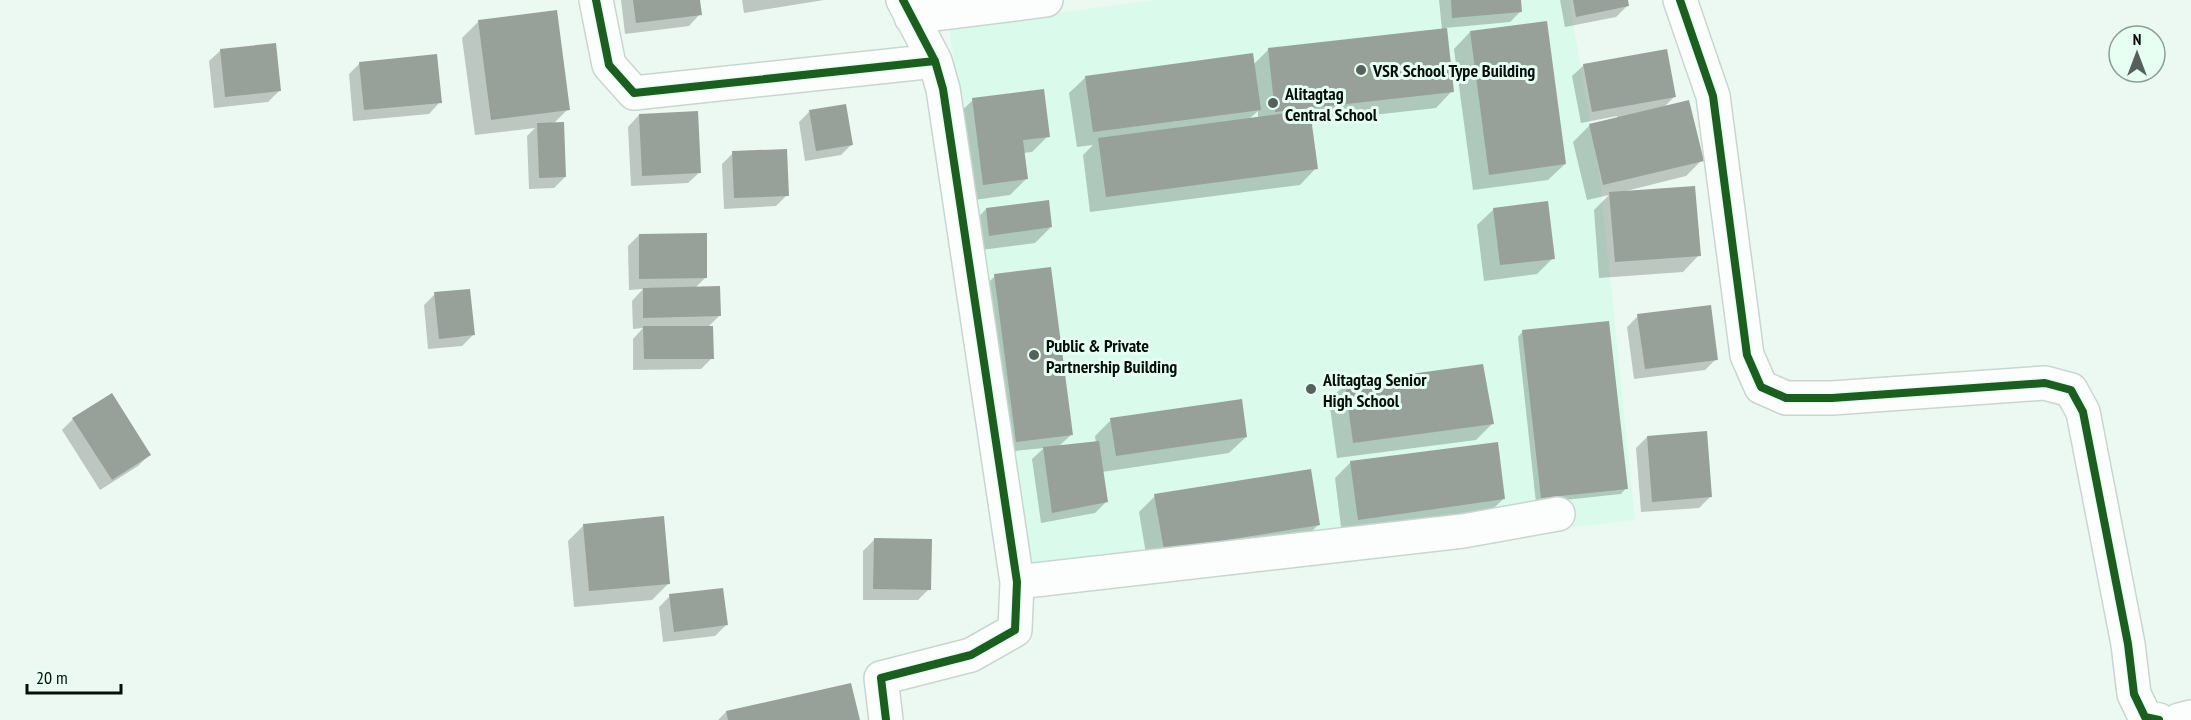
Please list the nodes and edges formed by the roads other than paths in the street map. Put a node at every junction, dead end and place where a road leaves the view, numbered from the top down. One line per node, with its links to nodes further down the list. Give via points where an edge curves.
1 (596, 0): 5 (street, via 609,65 634,93)
2 (1046, 0): 4 (street)
3 (1680, 0): 10 (street, via 1713,96 1747,355 1761,387 1786,398 2046,383 2072,390 2083,412 2134,694 2145,717)
4 (907, 8): 5 (street)
5 (935, 61): 7 (street, via 944,89)
6 (1558, 514): 7 (street, via 1463,531)
7 (1017, 582): 9 (street, via 1015,630 971,655 881,678)
8 (2191, 717): 11 (street)
9 (886, 720)
10 (2159, 720)
11 (2179, 720)

